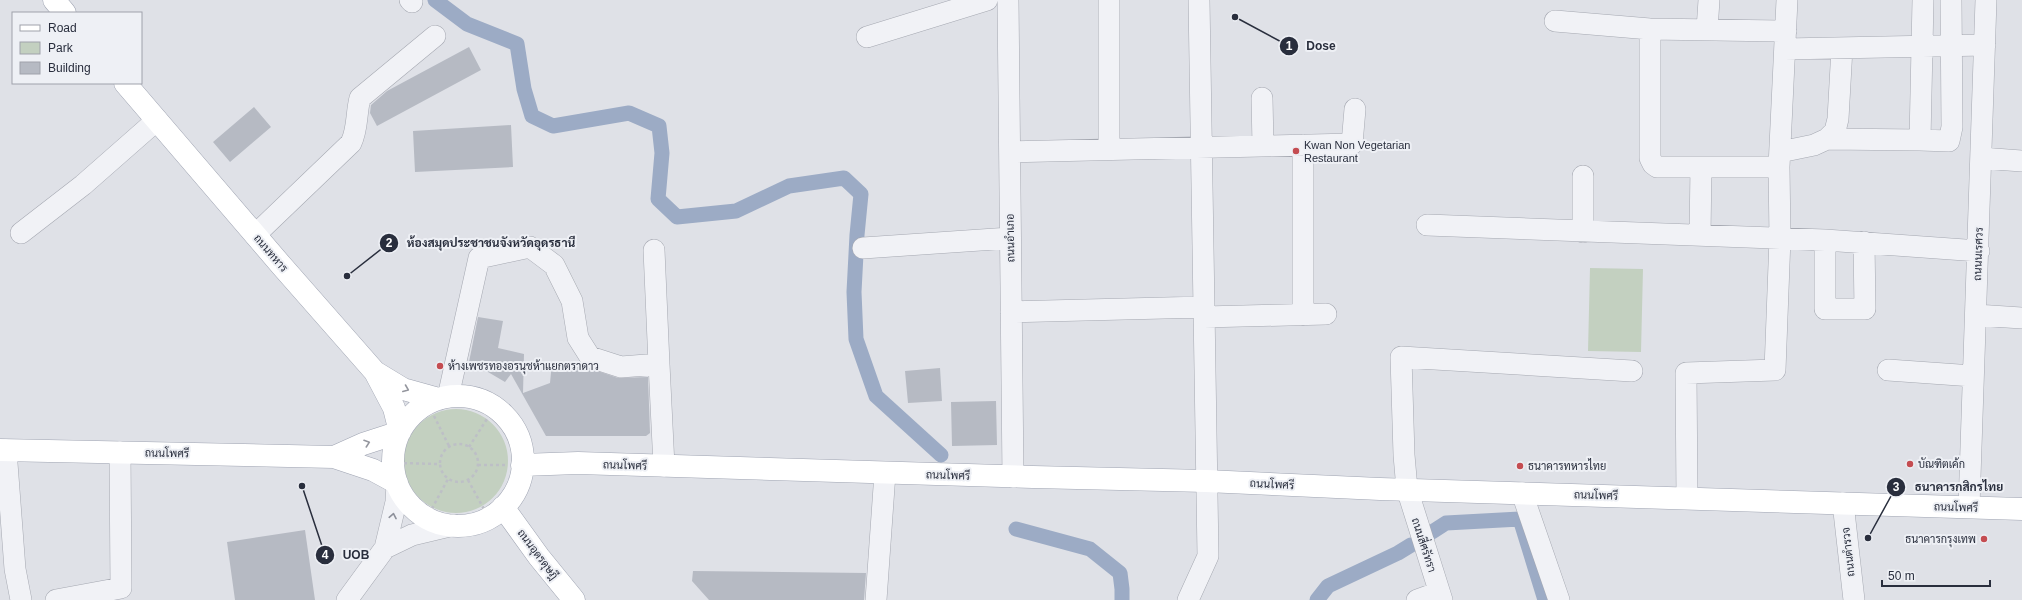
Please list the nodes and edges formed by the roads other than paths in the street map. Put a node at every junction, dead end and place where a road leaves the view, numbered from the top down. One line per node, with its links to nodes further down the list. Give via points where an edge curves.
1 (54, 0): 11 (main road)
2 (987, 0): 16 (street)
3 (1008, 0): 32 (street, ถนนอำเภอ)
4 (1110, 0): 31 (street)
5 (1199, 0): 30 (street)
6 (1709, 0): 14 (street)
7 (1787, 0): 17 (street)
8 (1923, 0): 20 (street)
9 (1951, 0): 18 (street)
10 (1986, 0): 19 (street, ถนนนเรศวร)
11 (64, 12)
12 (1555, 21): 13 (street)
13 (1650, 29): 14 (street); 36 (street, via 1650,158 1657,167)
14 (1708, 30): 17 (street)
15 (435, 36): 41 (street, via 360,98 356,112 356,134 352,143)
16 (867, 36)
17 (1786, 40): 21 (street); 34 (street)
18 (1951, 45): 19 (street); 20 (street); 27 (street, via 1952,127 1948,141)
19 (1985, 45): 33 (street, ถนนนเรศวร)
20 (1922, 46): 21 (street); 27 (street)
21 (1842, 48): 26 (street, via 1838,119 1835,131)
22 (126, 84): 25 (main road, ถนนทหาร)
23 (1262, 98): 29 (street)
24 (1355, 109): 28 (street, via 1352,144)
25 (157, 120): 40 (street, via 83,185); 41 (main road, ถนนทหาร)
26 (1827, 139): 27 (street); 34 (street)
27 (1920, 140)
28 (1303, 145): 29 (street); 53 (street)
29 (1263, 146): 30 (street)
30 (1202, 148): 31 (street); 51 (street)
31 (1109, 149): 32 (street)
32 (1010, 152): 43 (street, ถนนอำเภอ)
33 (1981, 158): 35 (street); 49 (street, ถนนนเรศวร)
34 (1780, 159): 36 (street); 44 (street)
35 (2022, 161)
36 (1701, 167): 42 (street)
37 (1583, 176): 39 (street)
38 (1427, 226): 39 (street)
39 (1583, 232): 42 (street)
40 (20, 233)
41 (255, 235): 59 (main road, ถนนทหาร)
42 (1700, 236): 44 (street)
43 (1010, 238): 47 (street); 50 (street, ถนนอำเภอ)
44 (1780, 238): 45 (street); 74 (street, via 1775,370 1686,373)
45 (1825, 240): 46 (street); 46 (street, via 1825,309 1865,309)
46 (1864, 242): 49 (street)
47 (863, 248)
48 (654, 250): 56 (street)
49 (1979, 251): 54 (street, ถนนนเรศวร)
50 (1011, 312): 51 (street); 70 (street, ถนนอำเภอ)
51 (1204, 312): 53 (street); 71 (street)
52 (1326, 314): 53 (street)
53 (1303, 315)
54 (1976, 315): 55 (street); 60 (street, ถนนนเรศวร)
55 (2022, 318)
56 (659, 364): 61 (street, via 621,367 590,357 578,338 572,301 554,265 530,248 479,258); 67 (street)
57 (1888, 370): 60 (street)
58 (1632, 371): 72 (street, ถนนสี่ศรัทรา, via 1401,357)
59 (375, 372): 61 (main road, one-way to 61, via 403,389); 62 (main road, ถนนทหาร, via 394,408)
60 (1973, 376): 76 (street, ถนนนเรศวร)
61 (438, 400): 62 (main road, via 411,416); 66 (main road, via 463,396 477,399 502,414 512,424 518,437)
62 (400, 432): 65 (main road, ถนนโพศรี, one-way to 62); 68 (main road, via 394,451)
63 (3, 450): 64 (main road, ถนนโพศรี); 81 (street)
64 (120, 452): 65 (main road, ถนนโพศรี); 84 (street, via 121,588)
65 (334, 457): 68 (main road, ถนนโพศรี, via 373,470)
66 (522, 465): 67 (main road, ถนนโพศรี, via 578,463); 78 (main road, via 519,483 510,500)
67 (664, 466): 69 (main road, ถนนโพศรี)
68 (395, 473): 79 (main road, via 408,502 427,518); 80 (street, one-way to 68, via 396,502)
69 (885, 473): 70 (main road, ถนนโพศรี); 87 (street)
70 (1013, 477): 71 (main road, ถนนโพศรี)
71 (1206, 481): 72 (main road, ถนนโพศรี); 88 (street, via 1208,556)
72 (1407, 489): 73 (main road, ถนนโพศรี); 82 (street, ถนนสี่ศรัทรา)
73 (1522, 493): 74 (main road, ถนนโพศรี); 90 (street)
74 (1687, 498): 75 (main road, ถนนโพศรี)
75 (1843, 503): 76 (main road, ถนนโพศรี); 91 (street, ถนนตำรวจ)
76 (1969, 507): 77 (main road, ถนนโพศรี)
77 (2022, 509)
78 (496, 512): 79 (main road, via 467,525); 86 (main road, ถนนอุดรดุษฎี, via 539,557)
79 (454, 525): 80 (street, via 412,535)
80 (385, 548): 85 (street)
81 (7, 569): 83 (street)
82 (1440, 596): 89 (street)
83 (21, 600)
84 (56, 600)
85 (347, 600)
86 (574, 600)
87 (876, 600)
88 (1188, 600)
89 (1417, 600)
90 (1559, 600)
91 (1854, 600)

